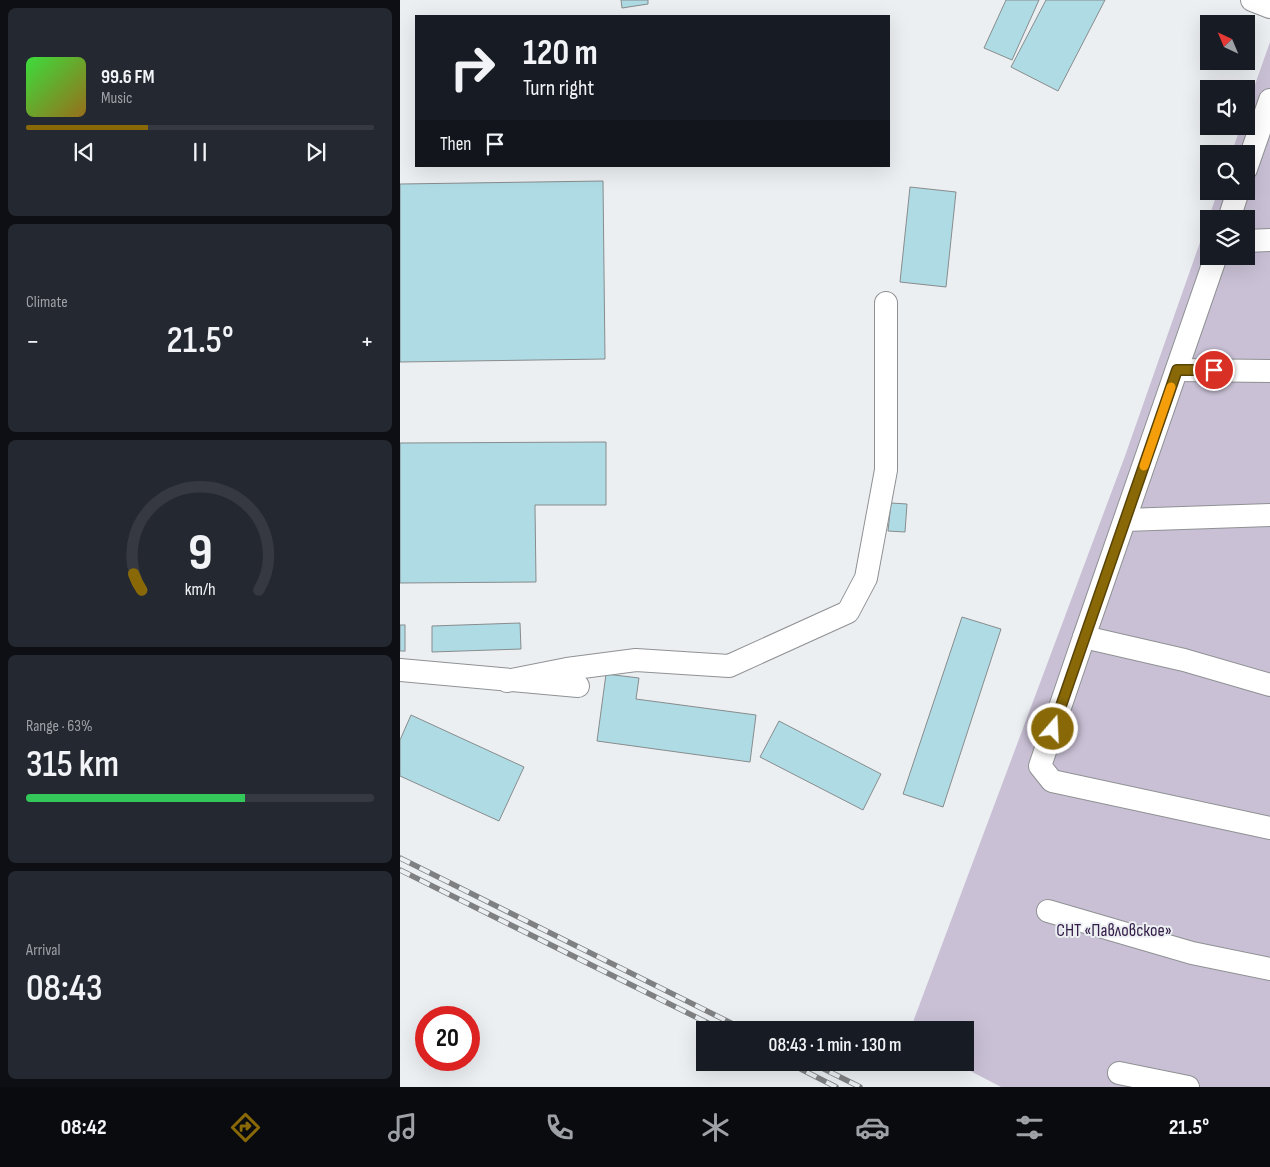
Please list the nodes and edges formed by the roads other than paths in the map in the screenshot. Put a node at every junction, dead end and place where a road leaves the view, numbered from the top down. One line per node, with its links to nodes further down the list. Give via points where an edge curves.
1 (1252, 0): 2 (lane)
2 (1270, 7)
3 (1270, 100): 4 (lane)
4 (1254, 145)
5 (1255, 240): 6 (lane)
6 (1270, 240)
7 (1213, 265): 9 (lane)
8 (886, 303): 15 (lane, via 886,470 866,578 848,612 729,666 636,660)
9 (1177, 370): 10 (lane); 12 (lane)
10 (1270, 371)
11 (1270, 515): 12 (lane)
12 (1125, 520): 13 (lane)
13 (1084, 638): 16 (lane, via 1184,660); 18 (lane, via 1040,766 1052,781)
14 (400, 670): 15 (lane)
15 (507, 680): 17 (lane)
16 (1270, 685)
17 (578, 686)
18 (1270, 828)
19 (1048, 911): 20 (lane, via 1192,953)
20 (1270, 969)
21 (1119, 1073): 22 (lane)
22 (1188, 1087)

